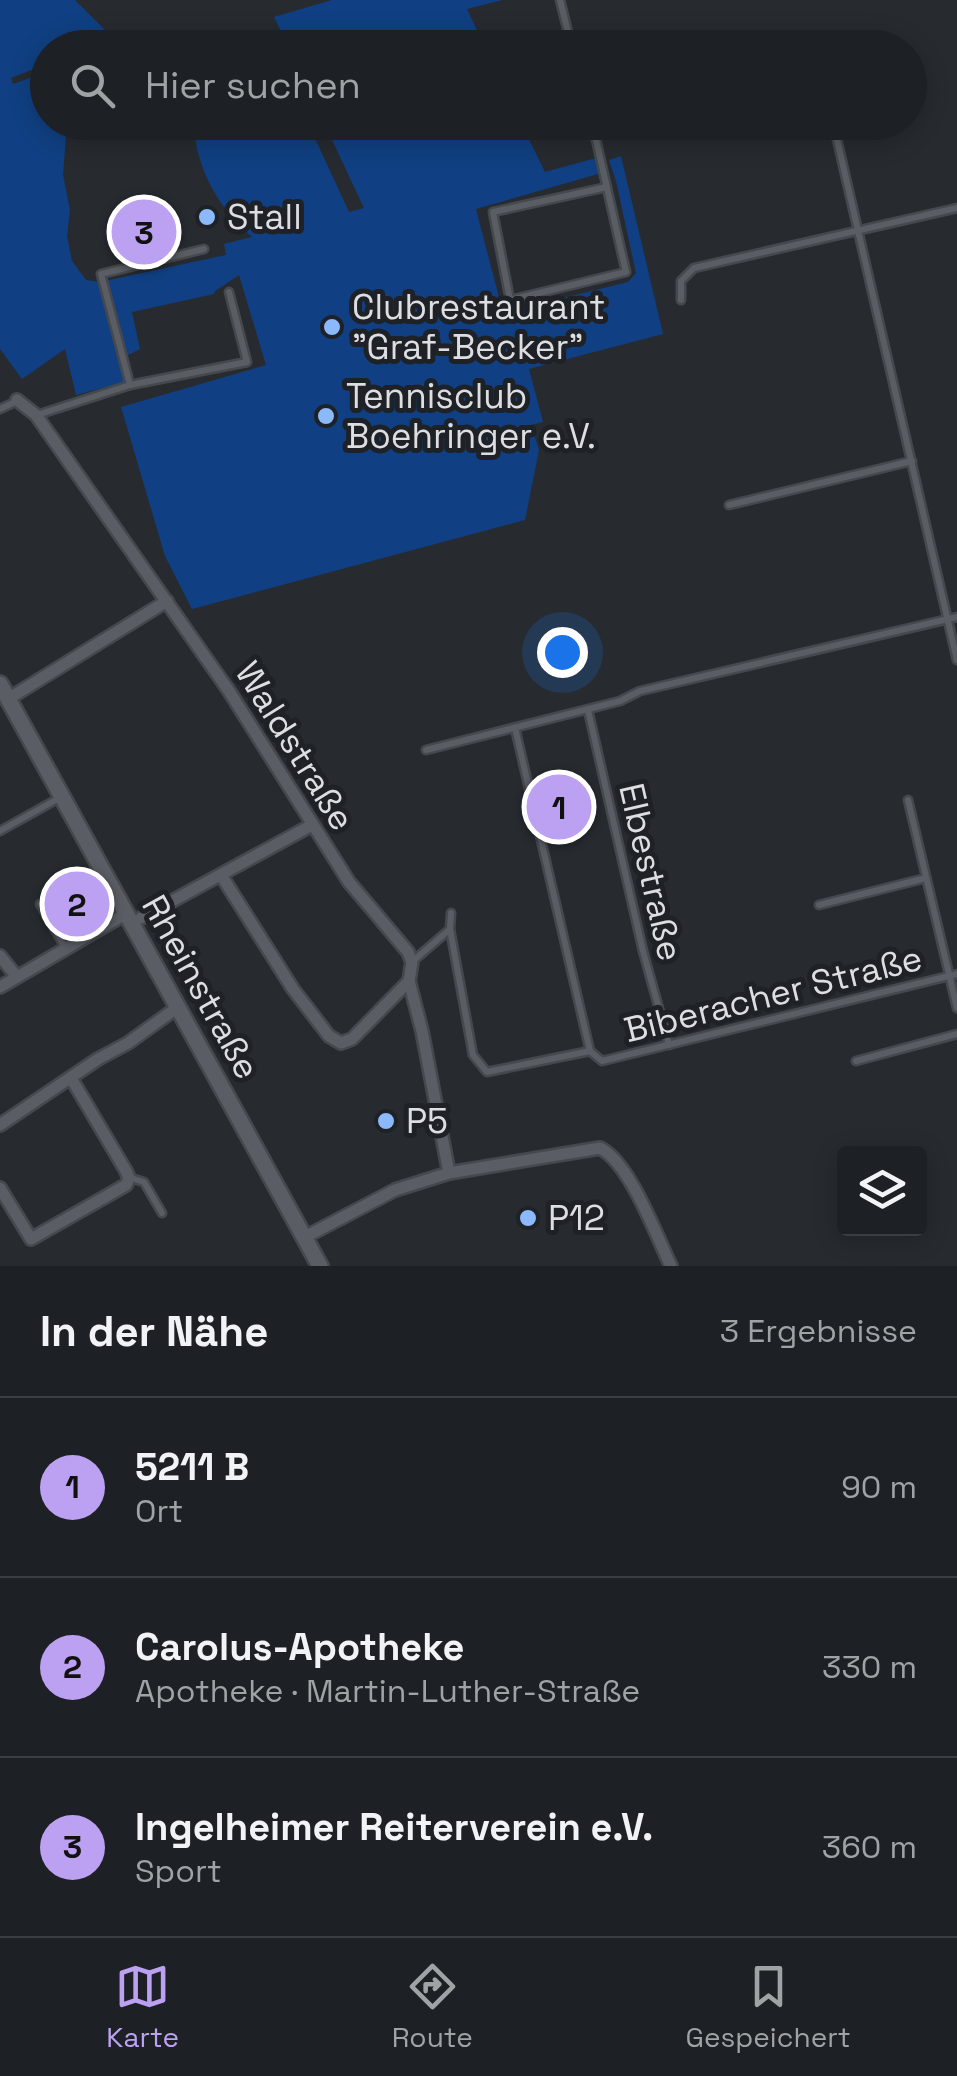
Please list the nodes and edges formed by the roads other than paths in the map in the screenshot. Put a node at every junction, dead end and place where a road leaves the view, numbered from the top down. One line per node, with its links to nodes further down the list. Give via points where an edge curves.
1 (560, 0): 2 (lane)
2 (568, 30)
3 (596, 140): 5 (lane)
4 (837, 140): 7 (lane)
5 (607, 187): 5 (lane, via 626,272 510,300 493,212)
6 (957, 208): 7 (lane)
7 (858, 231): 10 (lane, via 694,268 681,281); 15 (lane)
8 (204, 249): 11 (lane, via 100,274)
9 (229, 292): 11 (lane, via 247,362)
10 (681, 300)
11 (130, 385): 14 (lane)
12 (18, 400): 13 (lane, Waldstraße); 14 (street, Waldstraße)
13 (0, 409)
14 (36, 416): 17 (street, Waldstraße)
15 (912, 461): 16 (lane); 19 (lane)
16 (729, 505)
17 (167, 601): 21 (street); 27 (street, Waldstraße)
18 (957, 617): 19 (lane)
19 (947, 620): 20 (lane); 22 (lane, via 640,691)
20 (957, 660)
21 (5, 700): 25 (main road, Rheinstraße)
22 (588, 710): 23 (lane); 46 (lane, Elbestraße)
23 (515, 728): 24 (lane); 47 (lane)
24 (426, 750)
25 (62, 796): 28 (lane); 34 (main road, Rheinstraße)
26 (908, 800): 30 (lane)
27 (312, 824): 29 (street); 38 (street, Waldstraße)
28 (0, 831)
29 (221, 875): 34 (street); 41 (street, via 328,1036 341,1043 352,1039)
30 (926, 878): 32 (lane); 39 (lane)
31 (40, 904): 36 (lane)
32 (819, 906)
33 (451, 913): 35 (lane)
34 (134, 916): 36 (street); 43 (main road, Rheinstraße)
35 (450, 929): 38 (lane); 47 (lane, Biberacher Straße, via 473,1055 487,1072)
36 (66, 948): 40 (street)
37 (0, 956): 40 (street)
38 (412, 962): 41 (street)
39 (953, 975): 44 (lane); 46 (lane, Biberacher Straße)
40 (17, 977): 42 (street)
41 (409, 981): 51 (street)
42 (0, 987)
43 (178, 1006): 49 (street); 55 (main road, Rheinstraße)
44 (957, 1008)
45 (957, 1034): 48 (lane)
46 (669, 1045): 47 (lane, Biberacher Straße, via 602,1062)
47 (590, 1051)
48 (856, 1061)
49 (70, 1078): 50 (street); 52 (street)
50 (0, 1124)
51 (448, 1174): 55 (street, via 395,1190); 57 (street, via 600,1148 629,1180)
52 (130, 1178): 53 (street, via 30,1239); 54 (lane, via 144,1182)
53 (0, 1188)
54 (162, 1213)
55 (304, 1237): 56 (main road, Rheinstraße)
56 (320, 1266)
57 (671, 1266)

